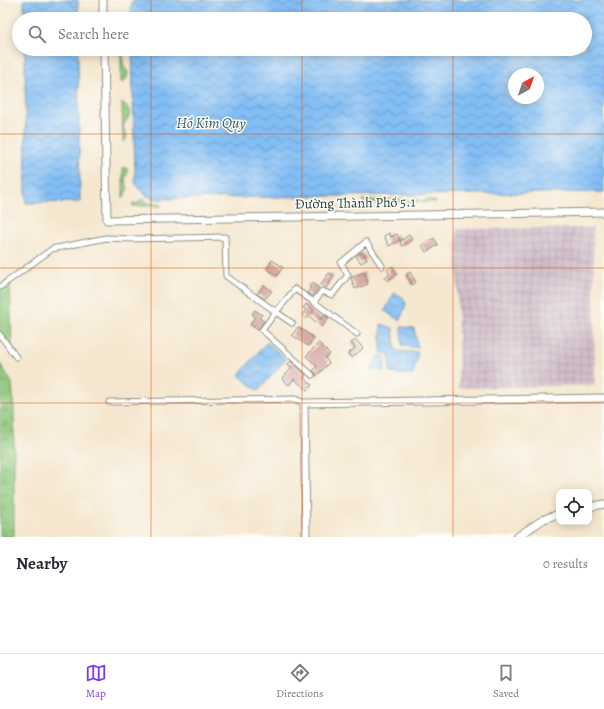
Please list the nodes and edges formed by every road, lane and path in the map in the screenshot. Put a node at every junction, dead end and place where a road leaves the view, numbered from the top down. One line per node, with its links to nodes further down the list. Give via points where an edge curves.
1 (103, 0): 2 (street)
2 (103, 12)
3 (104, 56): 4 (street, Đường Thành Phố 5.1, via 107,220)
4 (604, 212)
5 (382, 266): 7 (street, via 366,242 341,263 348,275 332,295 322,291)
6 (0, 287): 8 (street, via 52,249 106,238 225,237 226,276)
7 (314, 302): 8 (street, via 295,289); 10 (street)
8 (276, 312): 9 (street); 13 (street, via 262,330)
9 (292, 323)
10 (357, 334)
11 (0, 335): 12 (street)
12 (16, 357)
13 (312, 375)
14 (604, 398): 16 (street)
15 (109, 402): 16 (street, via 295,399)
16 (304, 403): 20 (street)
17 (604, 504): 18 (street)
18 (592, 506)
19 (556, 515): 21 (street, via 544,519)
20 (306, 537)
21 (517, 537)

